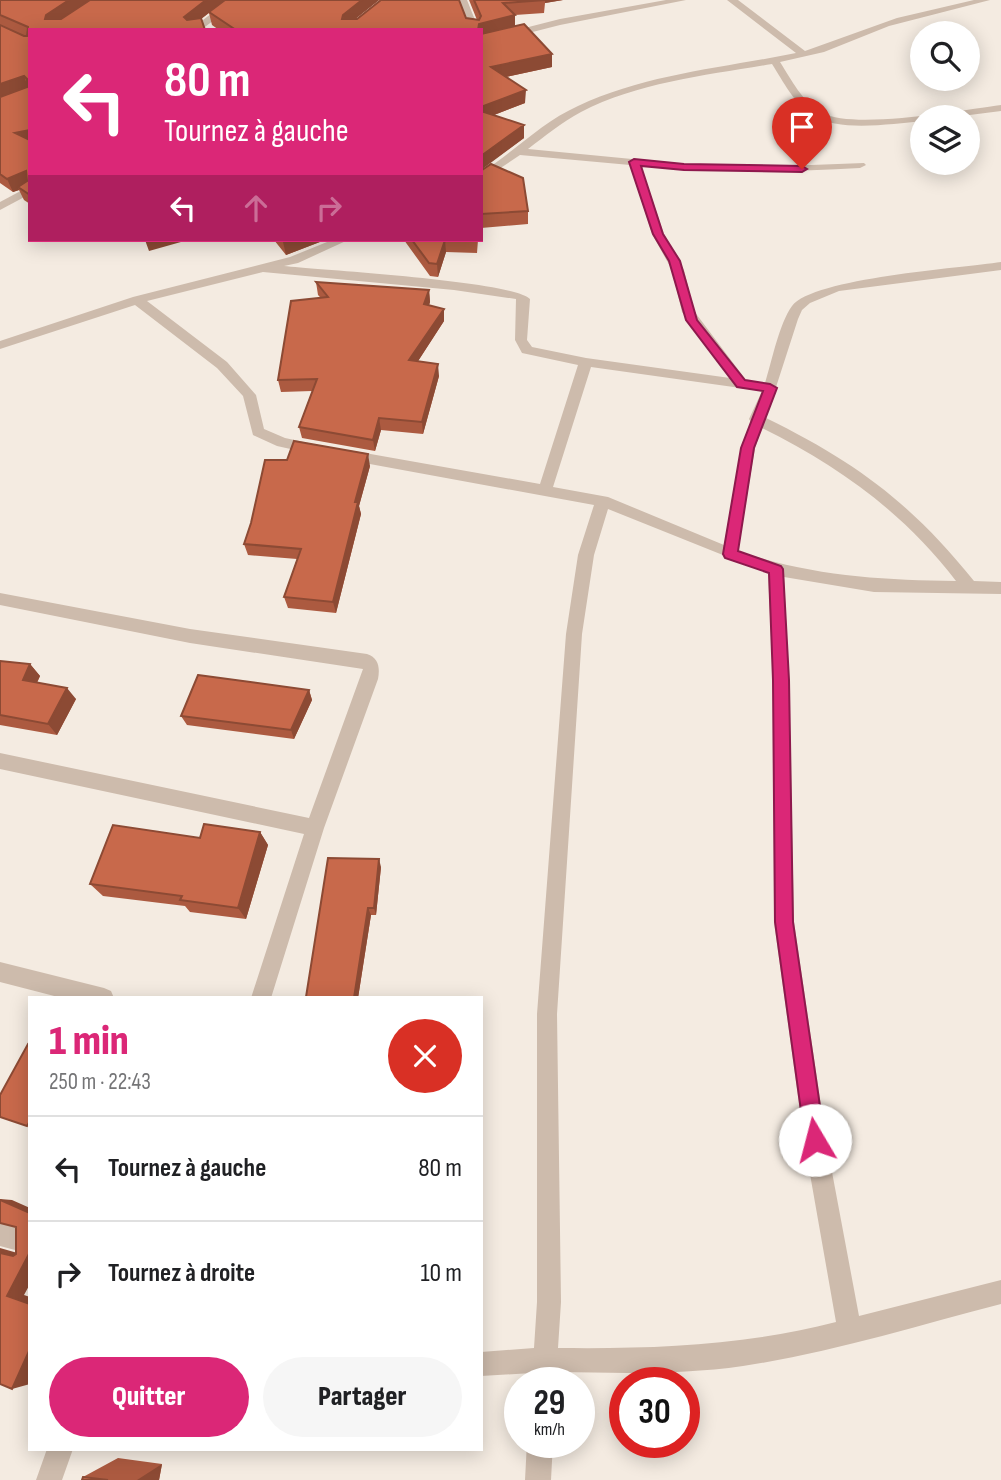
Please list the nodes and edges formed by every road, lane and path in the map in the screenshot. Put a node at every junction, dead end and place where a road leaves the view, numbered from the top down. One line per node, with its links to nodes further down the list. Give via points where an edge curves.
1 (235, 0): 6 (street)
2 (462, 0): 7 (street)
3 (681, 0): 8 (street, via 560,22)
4 (732, 0): 9 (street)
5 (985, 0): 9 (street, via 873,29)
6 (198, 28)
7 (473, 28)
8 (483, 42)
9 (804, 55): 10 (street)
10 (774, 60): 11 (street, via 813,110 829,119 901,120); 12 (street, via 678,77 618,94 570,114)
11 (1001, 108)
12 (520, 152): 13 (street); 15 (street)
13 (634, 162): 14 (street, via 761,169); 24 (street, via 658,234 682,280 688,312)
14 (860, 165)
15 (483, 177)
16 (28, 191): 17 (street)
17 (0, 207)
18 (337, 242): 20 (street)
19 (1001, 267): 25 (street, via 867,282 806,300 792,319)
20 (262, 268): 21 (street); 23 (street, via 523,297 521,340 527,350)
21 (137, 300): 22 (street); 27 (street, via 222,365 248,395 258,432 307,448)
22 (0, 345)
23 (586, 362): 24 (street); 27 (street)
24 (741, 384): 25 (street)
25 (770, 388): 26 (street)
26 (756, 419): 29 (street); 32 (street, via 837,465 899,508)
27 (545, 490): 28 (street)
28 (603, 501): 29 (street); 45 (street, via 586,555 574,634 547,1014)
29 (730, 554): 30 (street)
30 (776, 569): 32 (street, via 874,586); 42 (street, via 784,922 815,1140)
31 (1001, 588): 32 (street)
32 (971, 589)
33 (0, 599): 35 (street, via 190,636 367,661 372,668 370,679)
34 (0, 761): 35 (street)
35 (315, 828): 38 (street)
36 (0, 972): 37 (street)
37 (96, 996)
38 (262, 996)
39 (0, 1234): 40 (street)
40 (28, 1241)
41 (1001, 1292): 42 (street)
42 (849, 1330): 46 (street, via 740,1354)
43 (483, 1364): 44 (street)
44 (508, 1367)
45 (545, 1367)
46 (585, 1367)
47 (59, 1451): 49 (street)
48 (539, 1458): 50 (street)
49 (49, 1480)
50 (538, 1480)

